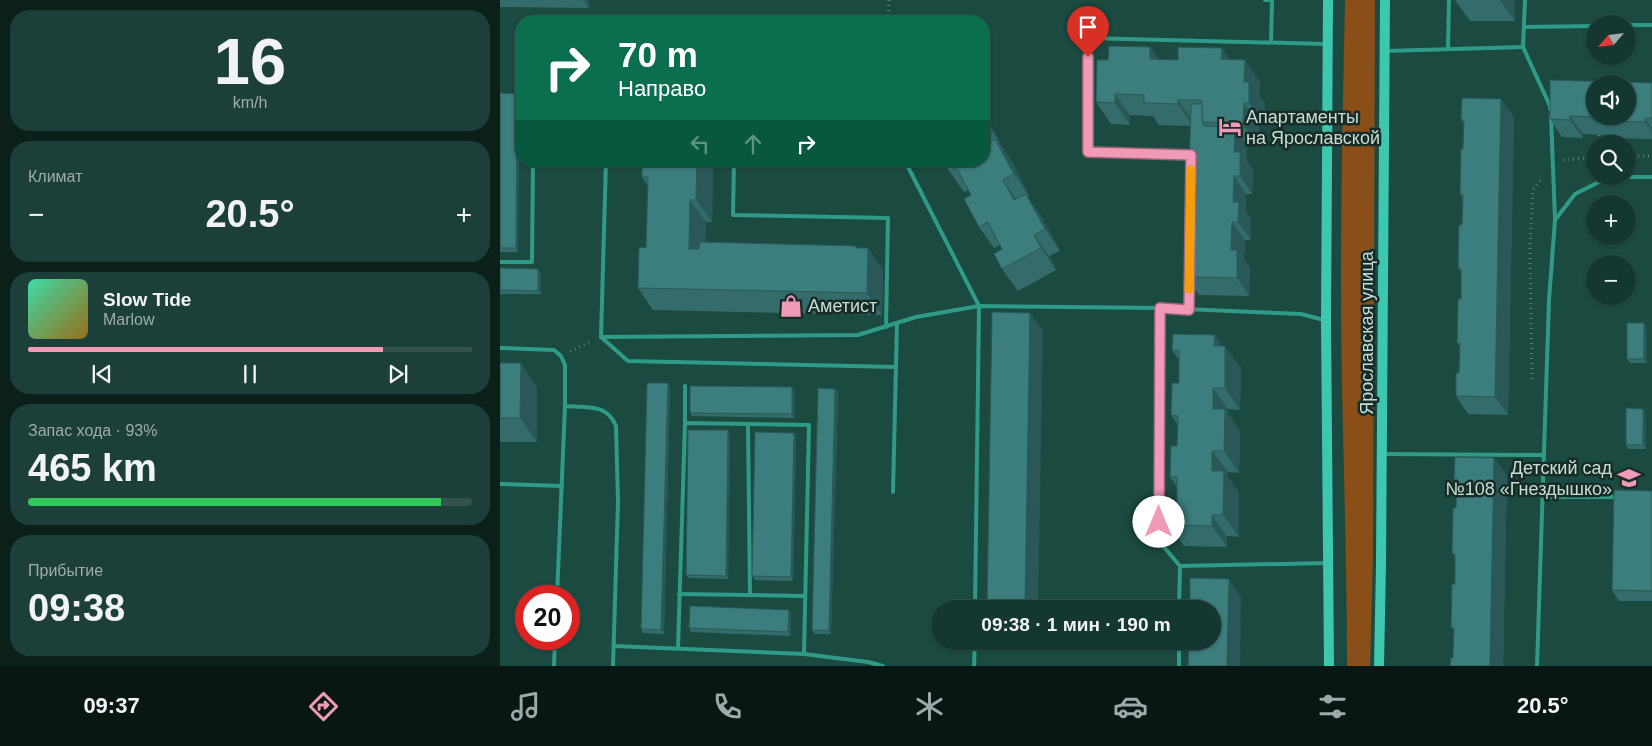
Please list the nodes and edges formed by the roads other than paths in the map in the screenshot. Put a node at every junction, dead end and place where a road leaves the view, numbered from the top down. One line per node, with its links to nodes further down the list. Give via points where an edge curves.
1 (1265, 0): 10 (lane, via 1272,0)
2 (1328, 0): 11 (main road)
3 (1385, 0): 14 (main road, Ярославская улица)
4 (1449, 0): 13 (lane)
5 (1525, 0): 9 (lane)
6 (1652, 25): 8 (lane)
7 (1586, 26): 9 (lane)
8 (1636, 26)
9 (1524, 27): 12 (lane)
10 (1271, 42): 11 (lane); 15 (lane, via 1087,38 1088,152 1191,155)
11 (1328, 44): 27 (main road)
12 (1523, 47): 13 (lane); 21 (lane, via 1550,106)
13 (1448, 49): 14 (lane)
14 (1385, 51): 37 (main road, Ярославская улица)
15 (1191, 165)
16 (533, 167): 22 (lane, via 532,262)
17 (606, 167): 30 (lane)
18 (734, 167): 29 (lane, via 733,215 888,218)
19 (908, 167): 24 (lane)
20 (1652, 177): 21 (lane, via 1609,177 1575,194)
21 (1555, 220): 38 (lane)
22 (500, 262)
23 (1189, 270): 26 (lane)
24 (979, 306): 25 (lane); 28 (lane); 50 (lane)
25 (1160, 308): 26 (lane); 45 (lane, via 1158,540)
26 (1189, 310): 27 (lane, via 1301,314)
27 (1326, 321): 44 (main road)
28 (897, 323): 29 (lane); 32 (lane)
29 (886, 327): 30 (lane, via 858,335)
30 (601, 337): 32 (lane, via 628,361)
31 (500, 348): 34 (lane, via 554,350 561,356 565,365)
32 (896, 367): 41 (lane)
33 (685, 386): 35 (lane)
34 (566, 406): 40 (lane); 52 (lane, via 603,410 612,416 616,426 618,502)
35 (685, 422): 36 (lane); 47 (lane)
36 (748, 424): 48 (lane); 49 (lane, via 809,425)
37 (1382, 454): 38 (lane); 64 (main road, Ярославская улица)
38 (1544, 455): 42 (lane)
39 (500, 484): 40 (lane)
40 (562, 486): 46 (lane)
41 (893, 492)
42 (1543, 497): 43 (lane); 65 (lane)
43 (1623, 497)
44 (1329, 562): 45 (lane); 63 (main road)
45 (1180, 566): 51 (lane)
46 (558, 585)
47 (679, 594): 48 (lane); 53 (lane)
48 (750, 595): 49 (lane)
49 (806, 596): 57 (lane)
50 (975, 600)
51 (1179, 600)
52 (614, 646): 53 (lane); 59 (lane)
53 (678, 648): 57 (lane)
54 (555, 650): 58 (lane)
55 (975, 650): 61 (lane)
56 (1179, 650): 62 (lane)
57 (804, 654): 60 (lane)
58 (554, 666)
59 (613, 666)
60 (883, 666)
61 (974, 666)
62 (1178, 666)
63 (1329, 666)
64 (1379, 666)
65 (1537, 666)

